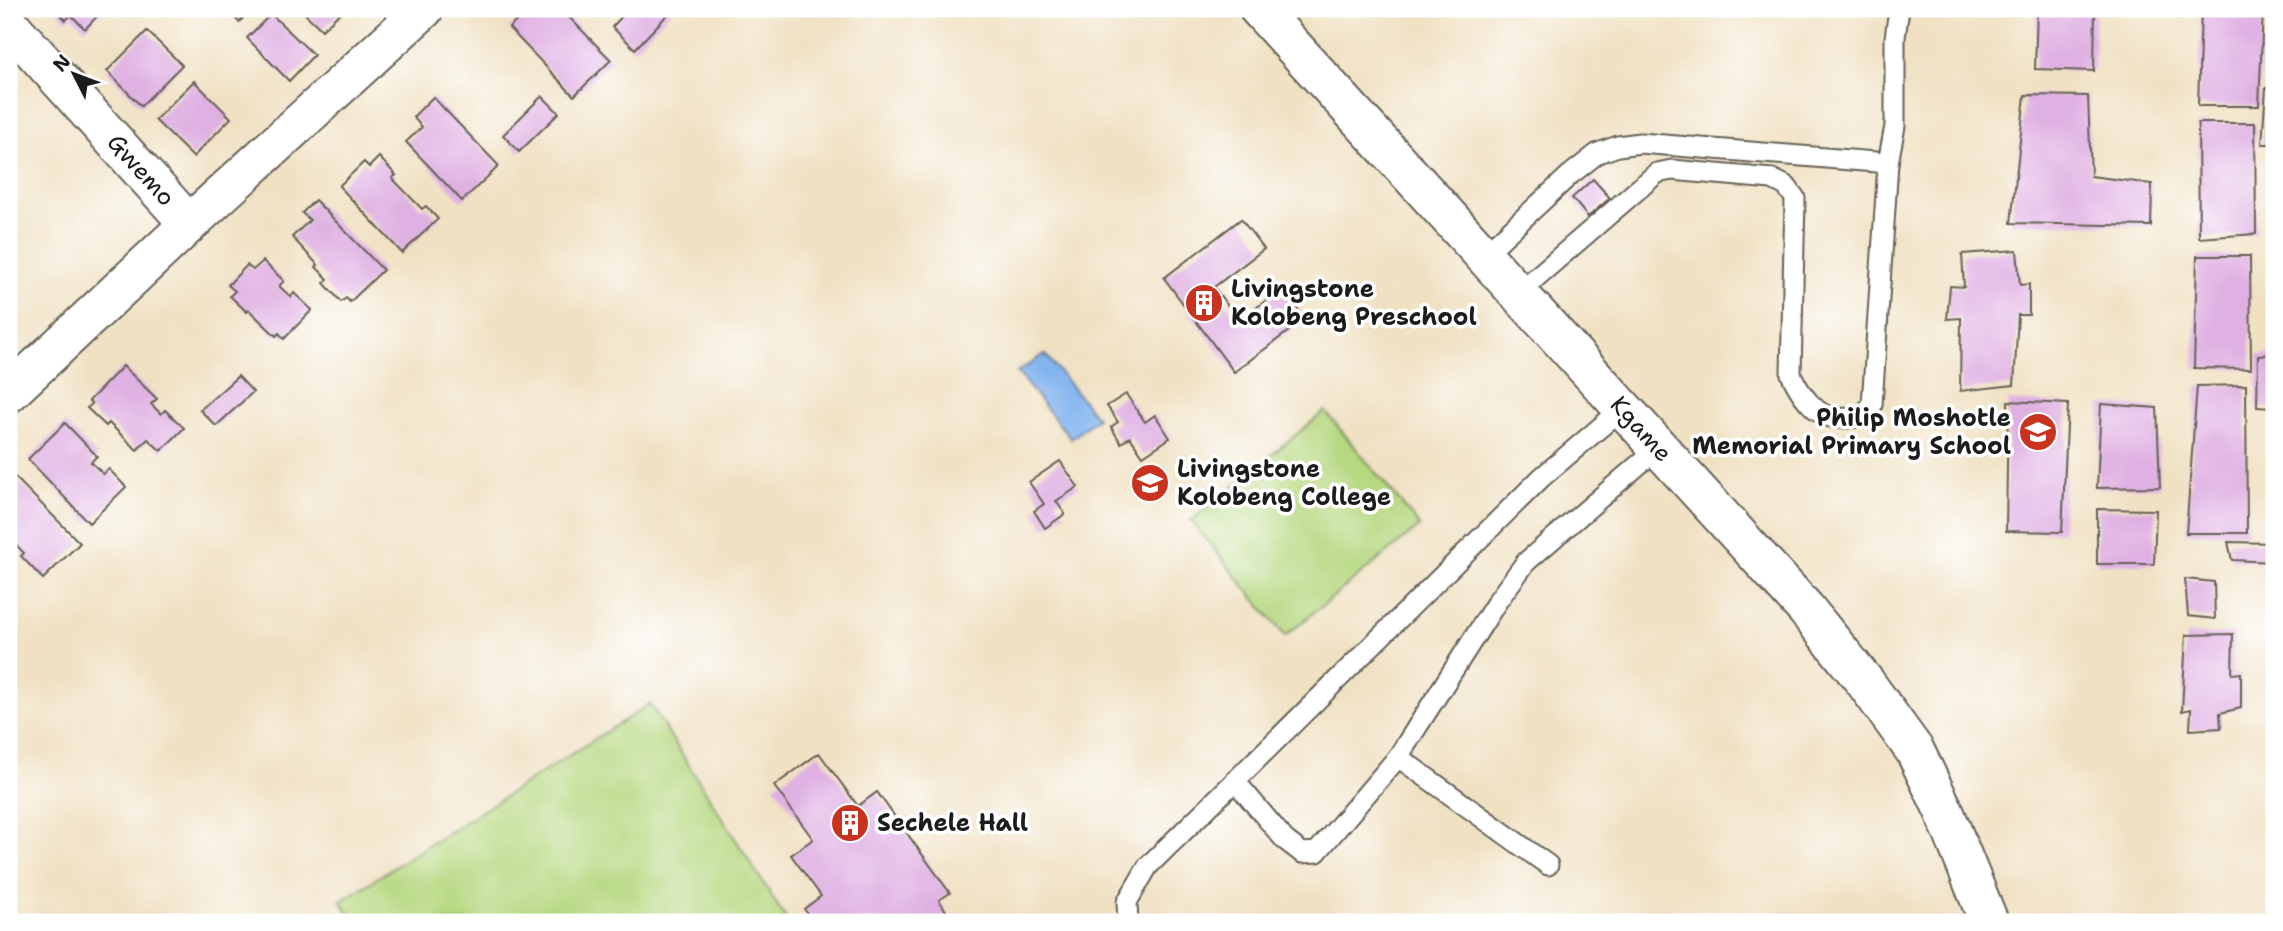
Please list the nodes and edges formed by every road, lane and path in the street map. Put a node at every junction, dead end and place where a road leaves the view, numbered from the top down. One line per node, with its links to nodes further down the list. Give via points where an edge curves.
1 (424, 9): 6 (street)
2 (1259, 9): 7 (street, Kgame)
3 (1899, 9): 5 (lane, via 1895,126)
4 (9, 24): 6 (street, Gwemo)
5 (1888, 163): 7 (lane, via 1640,143 1618,146 1598,153 1579,168); 8 (lane, via 1872,405 1861,417 1835,419 1815,408 1798,390 1791,374 1795,198 1786,186 1772,179 1672,170 1657,173)
6 (189, 224): 9 (street)
7 (1484, 255): 8 (street, Kgame)
8 (1518, 293): 10 (street, Kgame)
9 (9, 393)
10 (1623, 408): 11 (street, Kgame); 13 (lane, via 1542,477)
11 (1658, 447): 12 (lane, via 1526,562); 16 (street, Kgame, via 1805,608 1915,751)
12 (1398, 757): 13 (lane, via 1317,852 1302,853 1285,840); 14 (lane)
13 (1235, 780): 15 (lane, via 1148,866 1127,902)
14 (1548, 865)
15 (1128, 922)
16 (1989, 922)

